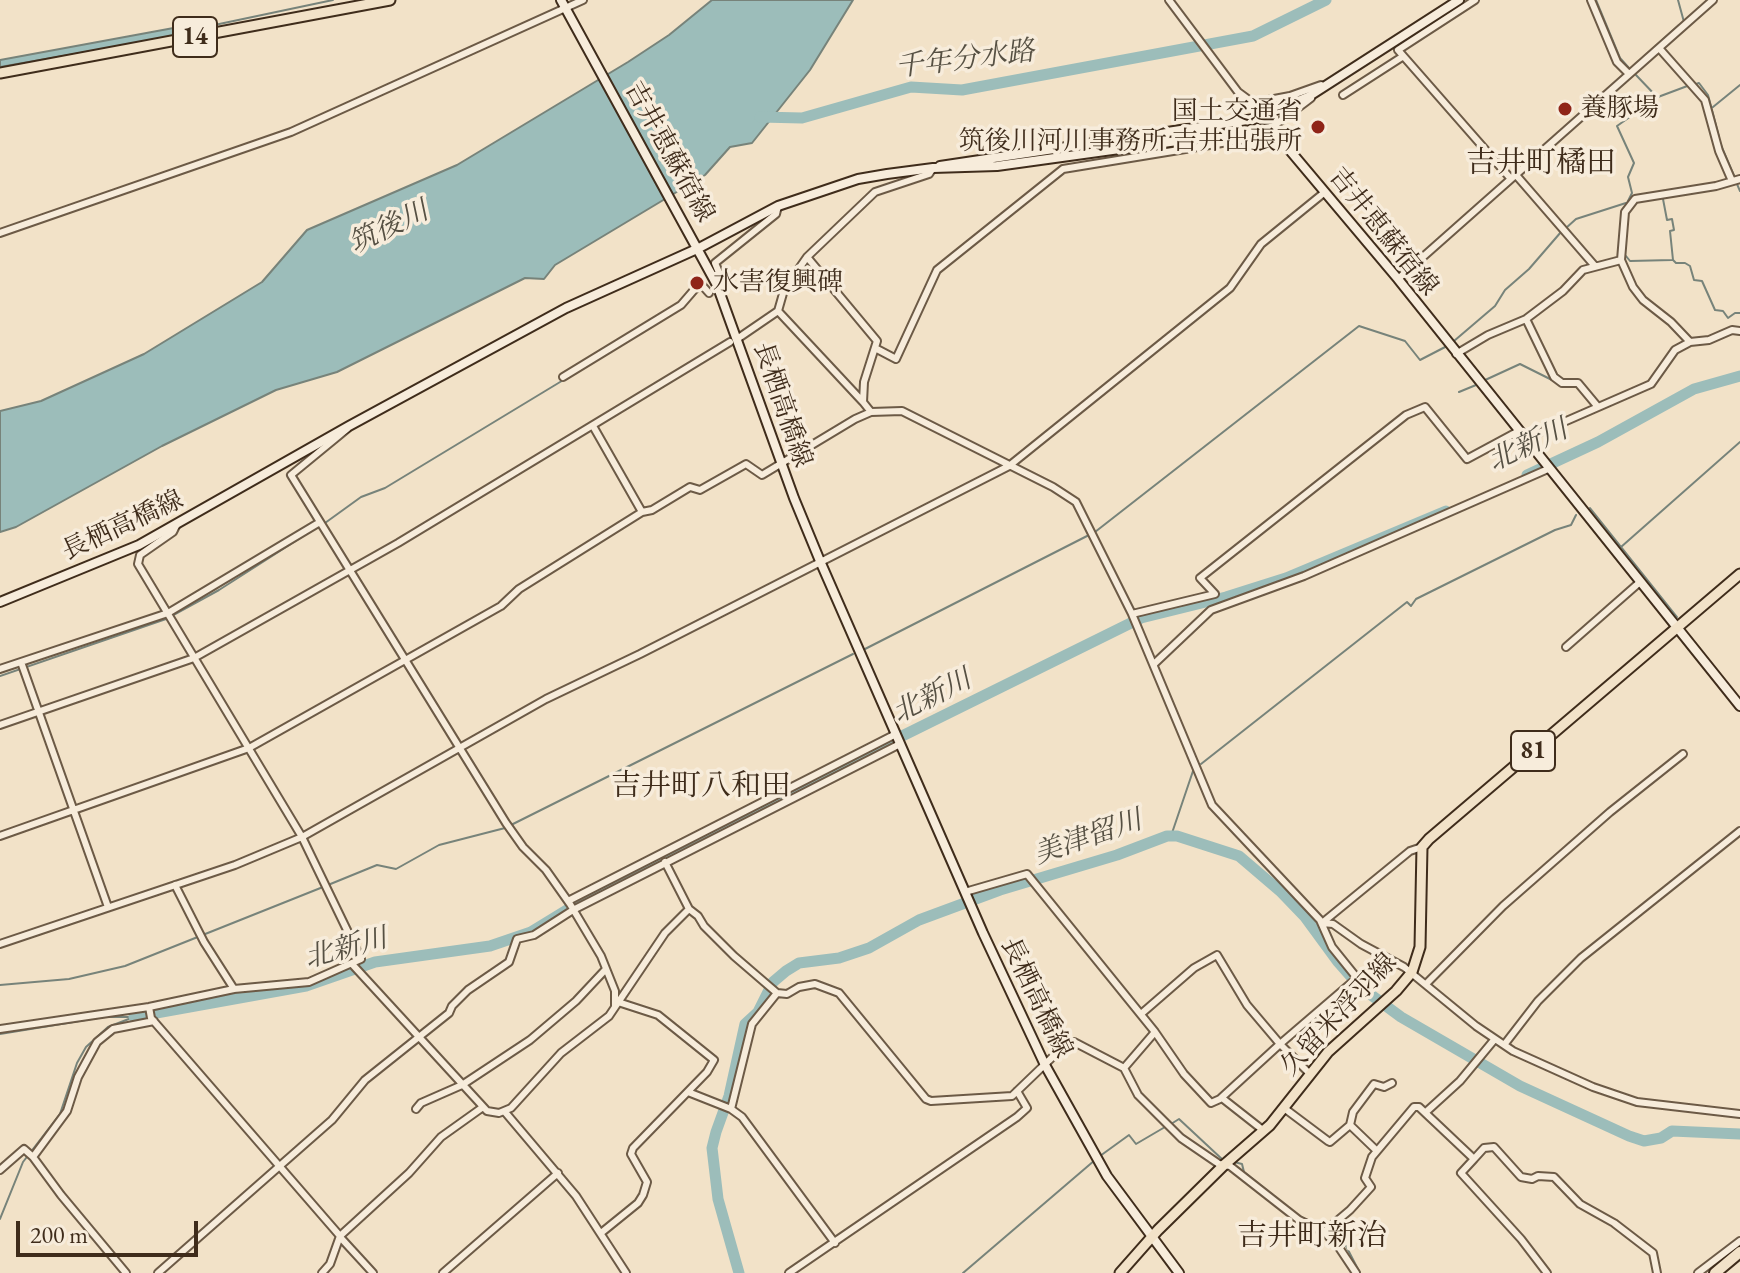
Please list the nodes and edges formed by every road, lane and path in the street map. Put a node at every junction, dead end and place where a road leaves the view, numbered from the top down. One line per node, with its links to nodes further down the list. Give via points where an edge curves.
1 (390, 0): 12 (main road, 14)
2 (561, 0): 9 (main road, 吉井恵蘇宿線)
3 (583, 0): 9 (street)
4 (1169, 0): 14 (street, via 1238,92 1253,103)
5 (1459, 0): 14 (main road)
6 (1475, 0): 11 (street, via 1398,50)
7 (1591, 0): 13 (street, via 1617,62)
8 (1713, 0): 10 (street)
9 (567, 9): 22 (street, via 291,132); 23 (main road, 吉井恵蘇宿線)
10 (1659, 48): 13 (street); 19 (street, via 1705,100 1719,151)
11 (1402, 57): 15 (street); 18 (street)
12 (0, 73)
13 (1629, 74): 18 (street)
14 (1333, 81): 16 (street); 17 (main road, via 1254,119)
15 (1343, 95)
16 (1274, 131): 17 (main road, 吉井恵蘇宿線, via 997,166); 20 (main road, 吉井恵蘇宿線); 36 (street, via 1063,169 937,270 896,359)
17 (933, 168): 21 (main road, 吉井恵蘇宿線, via 858,179); 24 (street, via 929,174 875,192)
18 (1514, 177): 26 (street); 27 (street)
19 (1737, 179): 25 (street, via 1632,202 1625,212)
20 (1325, 192): 27 (main road, 吉井恵蘇宿線); 47 (street, via 1261,244 1230,288)
21 (778, 206): 23 (main road, 吉井恵蘇宿線); 28 (street, via 776,214 715,263)
22 (0, 233)
23 (697, 245): 42 (main road, 長栖高橋線, via 566,308); 46 (main road, 長栖高橋線, via 736,334)
24 (807, 257): 30 (street, via 784,290); 36 (street, via 877,341)
25 (1621, 260): 26 (street); 35 (street, via 1643,300)
26 (1594, 265): 31 (street)
27 (1398, 279): 37 (main road, 吉井恵蘇宿線)
28 (725, 287)
29 (709, 293): 38 (street, via 700,283 681,305)
30 (778, 311): 33 (street); 39 (street)
31 (1526, 319): 37 (street); 40 (street, via 1554,377 1578,383)
32 (1740, 331): 35 (street)
33 (740, 337)
34 (730, 342): 43 (street)
35 (1690, 342): 40 (street, via 1675,350 1651,384)
36 (875, 348): 39 (street)
37 (1451, 348): 44 (main road, 吉井恵蘇宿線)
38 (563, 377)
39 (863, 402): 41 (street)
40 (1598, 407): 45 (street)
41 (871, 412): 46 (street); 47 (street, via 902,411)
42 (349, 426): 50 (street, via 291,475); 51 (main road, 長栖高橋線)
43 (593, 426): 49 (street); 53 (street)
44 (1519, 431): 45 (main road, 吉井恵蘇宿線); 58 (street, via 1467,459 1425,407 1406,415 1200,578 1215,594)
45 (1525, 439): 48 (main road, 吉井恵蘇宿線)
46 (782, 463): 49 (street, via 762,475 746,464 700,490 690,487); 52 (main road, 長栖高橋線)
47 (1009, 466): 52 (street); 58 (street, via 1076,502)
48 (1546, 466): 55 (main road, 吉井恵蘇宿線); 64 (street, via 1304,576 1211,610)
49 (642, 512): 62 (street, via 519,589 501,606)
50 (320, 522): 53 (street); 57 (street)
51 (177, 524): 56 (main road, 長栖高橋線); 57 (street, via 140,555 138,564)
52 (820, 561): 69 (main road, 長栖高橋線); 70 (street)
53 (351, 570): 61 (street); 62 (street)
54 (1740, 574): 59 (main road, 81)
55 (1640, 582): 59 (main road, 吉井恵蘇宿線); 60 (street)
56 (0, 602)
57 (168, 613): 61 (street); 63 (street)
58 (1132, 614): 64 (street)
59 (1678, 628): 66 (main road, 吉井恵蘇宿線); 77 (main road, 81)
60 (1566, 647)
61 (194, 658): 67 (street); 71 (street)
62 (404, 659): 70 (street); 71 (street)
63 (21, 662): 65 (street); 67 (street)
64 (1154, 664): 84 (street, via 1212,805)
65 (0, 669)
66 (1740, 706)
67 (39, 710): 68 (street); 73 (street)
68 (0, 725)
69 (898, 740): 78 (street); 80 (main road, 長栖高橋線); 81 (street)
70 (458, 747): 76 (street); 81 (street, via 508,826)
71 (249, 748): 73 (street); 76 (street)
72 (1683, 754): 89 (street, via 1503,906)
73 (76, 811): 75 (street); 82 (street)
74 (1740, 831): 100 (street, via 1581,958)
75 (0, 836)
76 (302, 837): 79 (street); 86 (street, via 361,959)
77 (1422, 847): 84 (street, via 1410,851); 88 (main road, 久留米浮羽線, via 1420,947)
78 (665, 862): 81 (street); 83 (street)
79 (175, 885): 82 (street); 90 (street)
80 (965, 892): 94 (street, via 1027,874); 101 (main road, 長栖高橋線)
81 (570, 905): 87 (street); 97 (street, via 534,935 517,939 509,962 468,990)
82 (108, 907): 85 (street)
83 (689, 909): 91 (street); 92 (street, via 665,933)
84 (1322, 923): 88 (street, via 1333,924); 99 (street, via 1332,947 1357,978)
85 (0, 944)
86 (353, 966): 90 (street, via 309,982); 97 (street)
87 (606, 969): 92 (street); 105 (street, via 530,1040)
88 (1412, 972): 89 (street); 103 (main road, 久留米浮羽線)
89 (1426, 984): 98 (street)
90 (234, 989): 93 (street)
91 (776, 991): 106 (street, via 787,994 815,984 839,993 926,1099 1012,1096); 112 (street, via 752,1024)
92 (617, 1004): 107 (street, via 658,1015 714,1060); 113 (street)
93 (151, 1014): 95 (street); 119 (street, via 113,1029 97,1042 67,1111); 122 (street)
94 (1141, 1014): 96 (street); 99 (street, via 1217,955 1247,1005)
95 (0, 1029)
96 (1155, 1032): 102 (street); 108 (street, via 1211,1103)
97 (418, 1039): 105 (street); 122 (street, via 365,1080 332,1120)
98 (1494, 1040): 100 (street); 114 (street)
99 (1280, 1044): 103 (street); 108 (street)
100 (1504, 1045): 115 (street, via 1637,1102)
101 (1045, 1065): 102 (street, via 1074,1042); 106 (street); 128 (main road, 長栖高橋線, via 1095,1156)
102 (1124, 1068): 121 (street, via 1138,1095 1163,1121)
103 (1310, 1074): 110 (main road, 久留米浮羽線)
104 (1392, 1083): 116 (street, via 1374,1084)
105 (462, 1085): 109 (street); 111 (street)
106 (1017, 1091): 130 (street, via 1027,1108 1017,1117)
107 (688, 1092): 112 (street); 126 (street, via 633,1148 631,1154 647,1182 643,1195)
108 (1222, 1098): 117 (street)
109 (483, 1107): 113 (street); 127 (street, via 441,1137)
110 (1284, 1108): 116 (street, via 1330,1142); 117 (main road, 久留米浮羽線)
111 (416, 1109)
112 (730, 1109): 130 (street, via 742,1117)
113 (505, 1112): 124 (street)
114 (1426, 1112): 118 (street, via 1414,1107); 120 (street)
115 (1740, 1114)
116 (1350, 1125): 118 (street)
117 (1264, 1131): 121 (main road, 久留米浮羽線)
118 (1377, 1151): 125 (street, via 1365,1178 1371,1187)
119 (30, 1154): 123 (street, via 24,1149); 132 (street)
120 (1474, 1159): 142 (street, via 1461,1173); 143 (street, via 1484,1148 1494,1147 1521,1177 1554,1177 1580,1204 1653,1253)
121 (1224, 1165): 125 (street); 128 (main road, 久留米浮羽線)
122 (281, 1166): 127 (street); 133 (street)
123 (0, 1170)
124 (558, 1173): 126 (street); 136 (street)
125 (1324, 1232): 141 (street)
126 (601, 1233): 137 (street)
127 (340, 1236): 134 (street); 135 (street)
128 (1152, 1238): 139 (main road, 久留米浮羽線); 140 (main road, 長栖高橋線)
129 (1740, 1241): 144 (street)
130 (835, 1243): 138 (street)
131 (1740, 1252): 145 (highway)
132 (126, 1273)
133 (158, 1273)
134 (322, 1273)
135 (373, 1273)
136 (443, 1273)
137 (626, 1273)
138 (789, 1273)
139 (1120, 1273)
140 (1179, 1273)
141 (1356, 1273)
142 (1547, 1273)
143 (1657, 1273)
144 (1698, 1273)
145 (1715, 1273)

